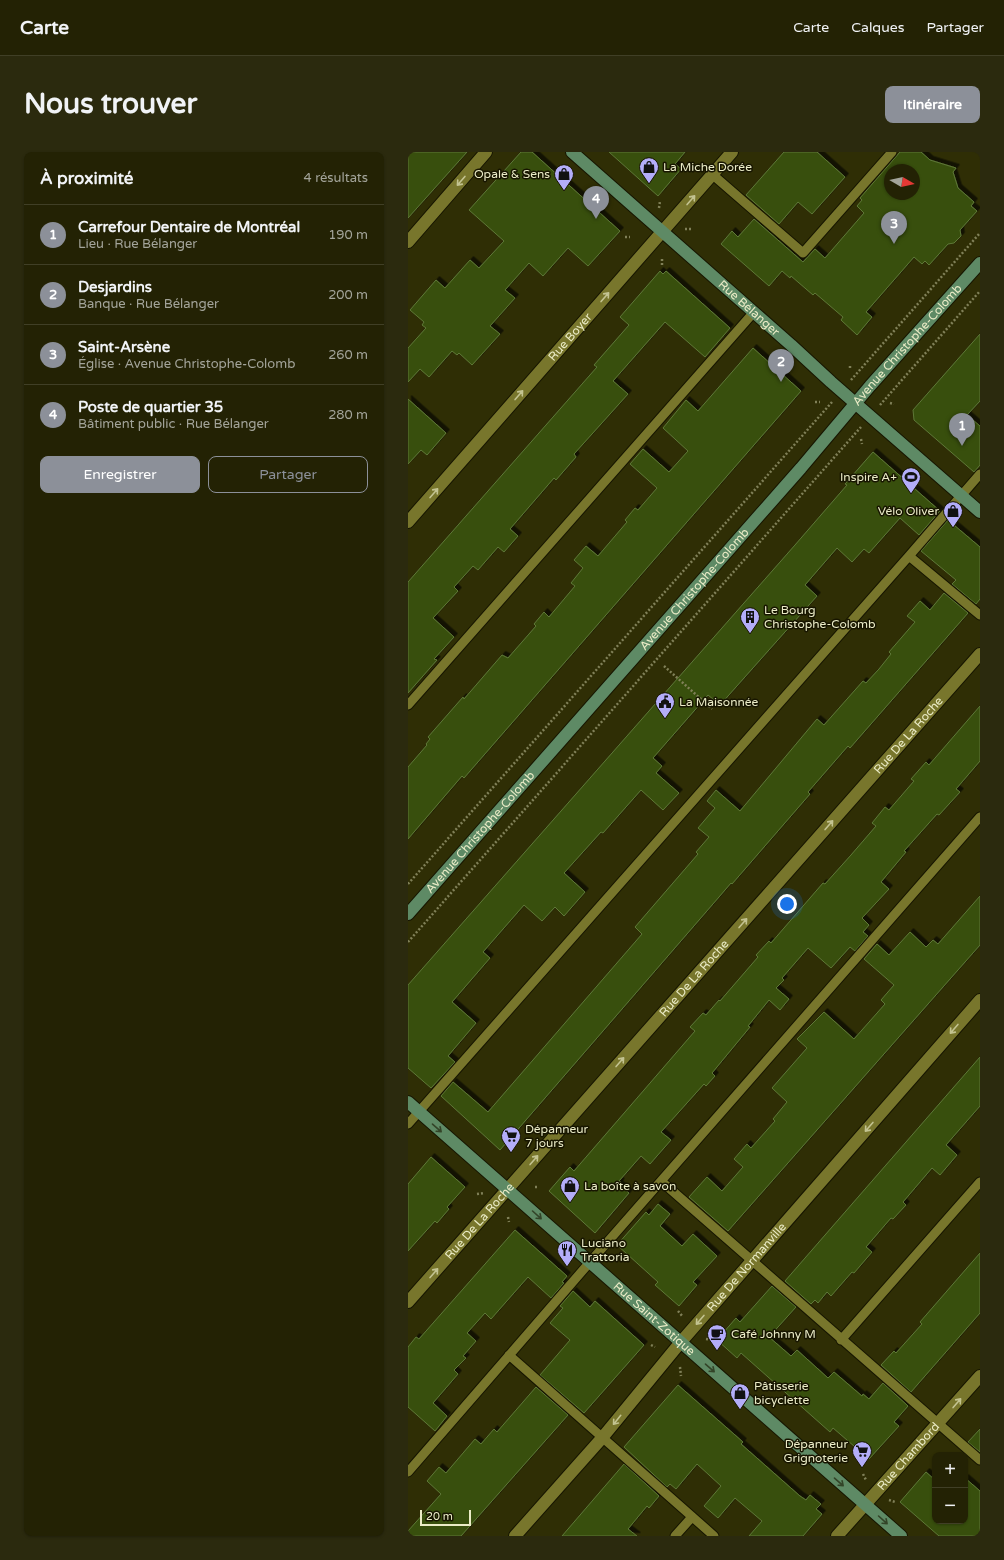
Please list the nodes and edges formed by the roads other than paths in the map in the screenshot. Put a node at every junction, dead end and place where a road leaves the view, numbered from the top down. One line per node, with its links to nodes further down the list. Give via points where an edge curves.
1 (486, 152): 7 (street, one-way to 7)
2 (572, 152): 6 (street, Rue Bélanger)
3 (732, 152): 5 (street, Rue Boyer)
4 (892, 152): 5 (lane, via 804,252)
5 (713, 175): 6 (street, Rue Boyer, one-way to 5)
6 (662, 233): 9 (street, Rue Bélanger); 14 (street, Rue Boyer, one-way to 6)
7 (408, 242)
8 (980, 264): 10 (street, Avenue Christophe-Colomb)
9 (754, 312): 10 (street, Rue Bélanger); 18 (lane)
10 (856, 403): 12 (street, Rue Bélanger); 20 (street, Avenue Christophe-Colomb)
11 (980, 474): 12 (lane)
12 (961, 495): 13 (street, Rue Bélanger); 15 (lane)
13 (980, 512)
14 (408, 522)
15 (909, 556): 16 (lane); 23 (lane)
16 (980, 615)
17 (980, 654): 27 (street, Rue De La Roche, one-way to 17)
18 (408, 705)
19 (980, 817): 25 (lane)
20 (408, 914)
21 (980, 1000): 28 (street, Rue De Normanville, one-way to 28)
22 (408, 1102): 23 (street, Rue Saint-Zotique)
23 (419, 1112): 24 (lane); 27 (street, Rue Saint-Zotique, one-way to 27)
24 (408, 1124)
25 (661, 1181): 28 (lane); 29 (lane)
26 (980, 1182): 31 (lane)
27 (508, 1189): 29 (street, Rue Saint-Zotique, one-way to 29); 30 (street, Rue De La Roche, one-way to 27)
28 (752, 1261): 31 (lane); 32 (street, Rue De Normanville, one-way to 32)
29 (590, 1262): 32 (street, Rue Saint-Zotique); 33 (lane)
30 (408, 1302)
31 (841, 1340): 35 (lane)
32 (680, 1343): 36 (street, Rue De Normanville, one-way to 36); 39 (street, Rue Saint-Zotique, one-way to 39)
33 (509, 1355): 36 (lane); 38 (lane)
34 (980, 1376): 35 (street, Rue Chambord, one-way to 34)
35 (938, 1424): 37 (lane); 39 (street, Rue Chambord)
36 (602, 1438): 40 (lane); 41 (street, Rue De Normanville)
37 (980, 1460)
38 (408, 1472)
39 (865, 1504): 44 (street, Rue Chambord); 45 (street, Rue Saint-Zotique, one-way to 45)
40 (692, 1517): 42 (lane); 43 (lane)
41 (515, 1536)
42 (675, 1536)
43 (714, 1536)
44 (837, 1536)
45 (901, 1536)

